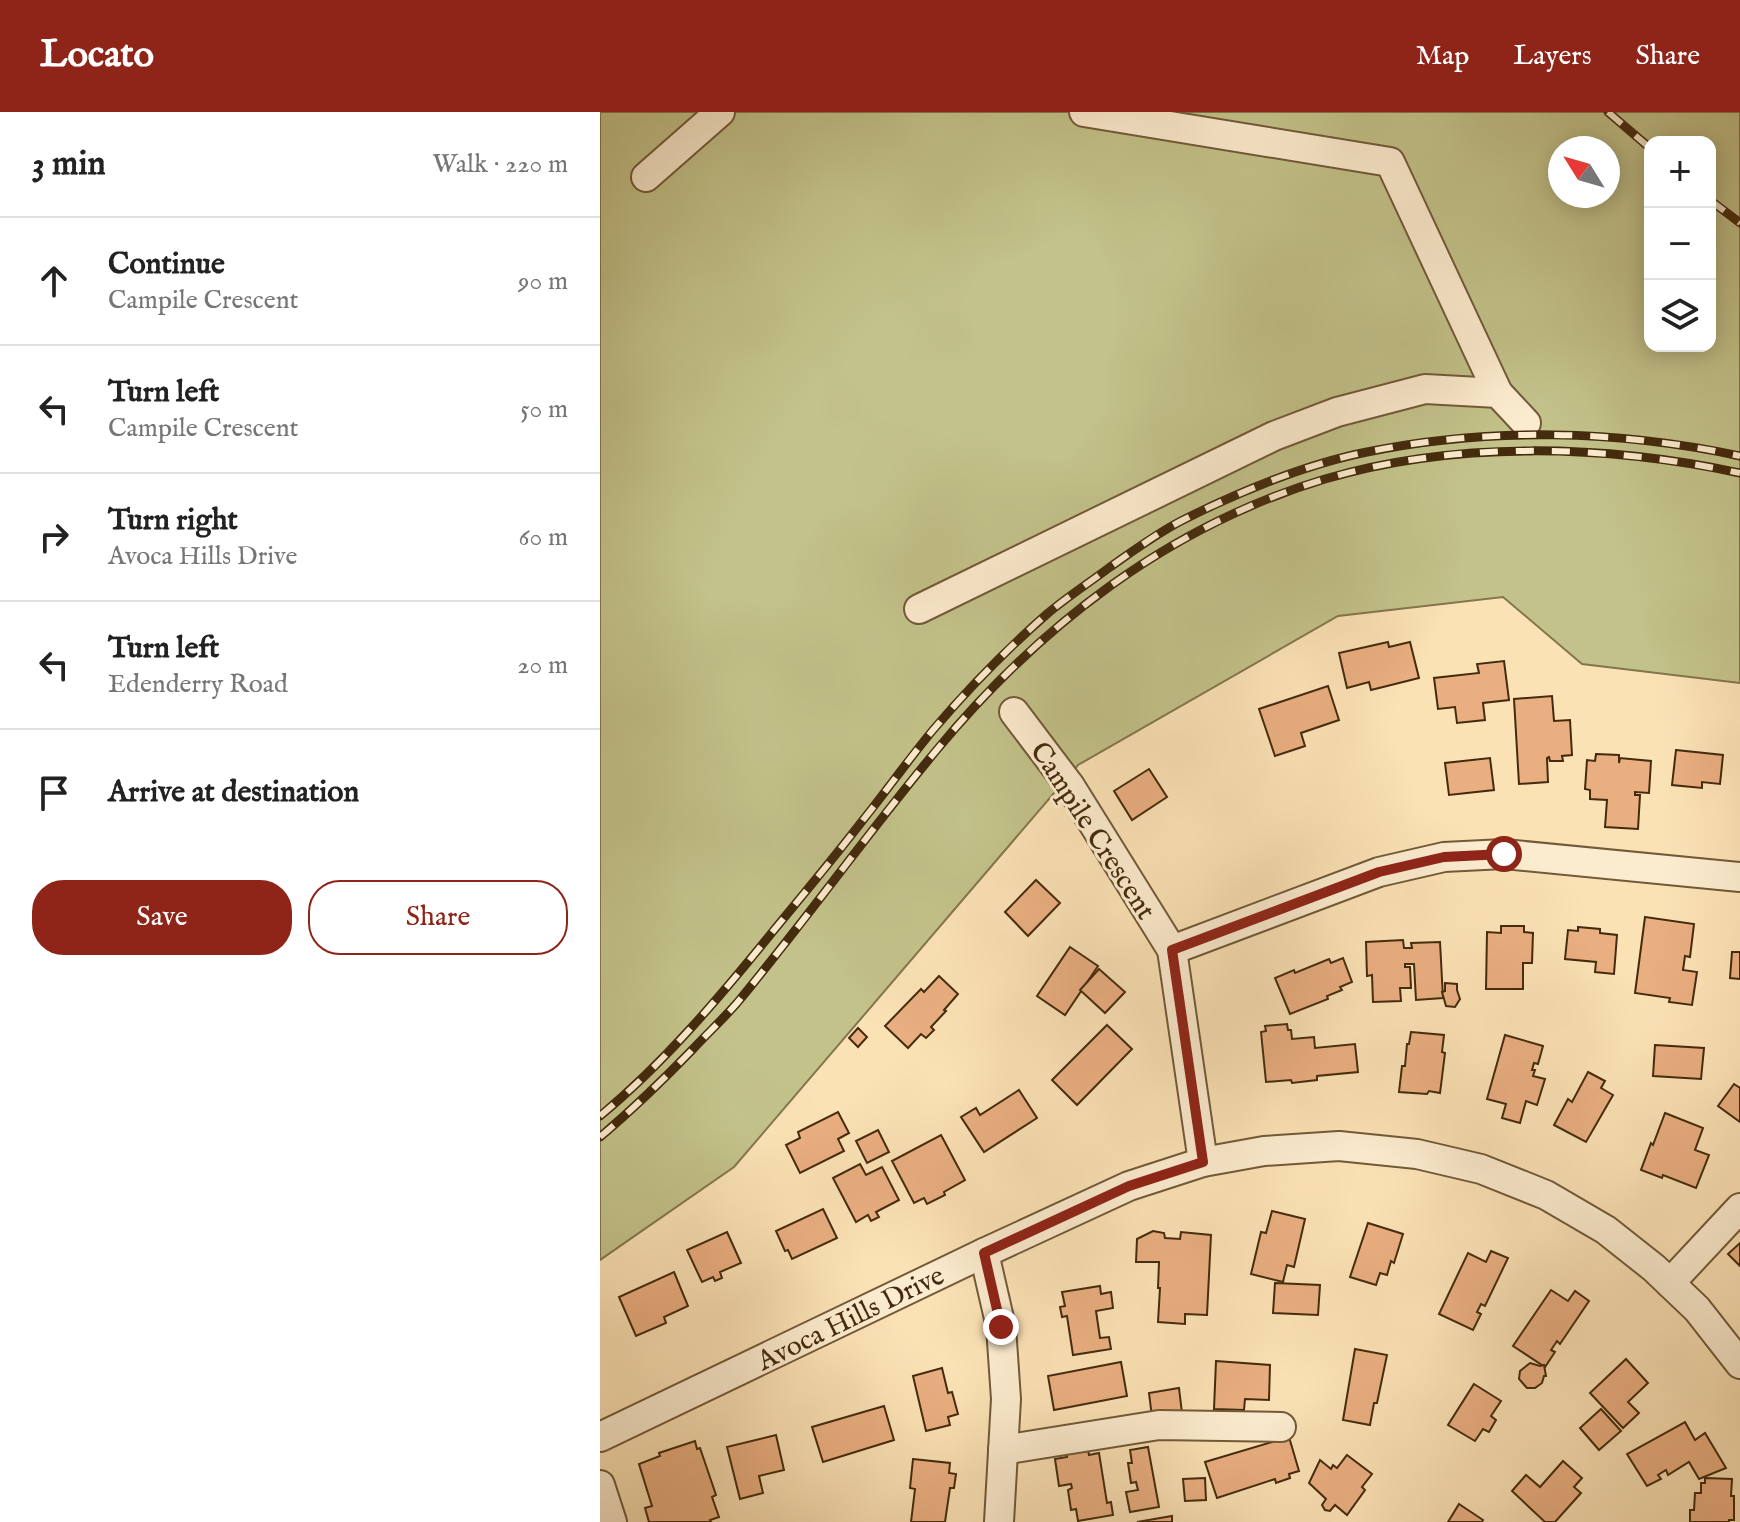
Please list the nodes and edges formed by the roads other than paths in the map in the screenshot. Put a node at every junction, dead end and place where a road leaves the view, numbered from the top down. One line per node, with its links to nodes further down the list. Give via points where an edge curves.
1 (720, 112): 3 (street)
2 (1084, 112): 4 (street, via 1390,162)
3 (646, 177)
4 (1498, 393): 5 (street); 6 (street, via 1425,389 1337,412 1274,436)
5 (1526, 423)
6 (919, 609)
7 (1014, 712): 9 (street, Campile Crescent, via 1070,786)
8 (1740, 877): 9 (street, Campile Crescent, via 1504,854 1444,857 1379,872)
9 (1172, 950): 10 (street, Campile Crescent)
10 (1203, 1162): 12 (street, Avoca Hills Drive, via 1129,1186); 13 (street, Avoca Hills Drive, via 1339,1146 1417,1154 1481,1169 1546,1195 1606,1230)
11 (1740, 1208): 13 (street)
12 (984, 1253): 16 (street, Avoca Hills Drive); 17 (street, via 1001,1327)
13 (1670, 1283): 14 (street, Avoca Hills Drive)
14 (1737, 1355)
15 (1281, 1427): 17 (street, via 1159,1425)
16 (600, 1437)
17 (1003, 1450): 20 (street)
18 (600, 1485): 19 (street)
19 (612, 1522)
20 (999, 1522)

